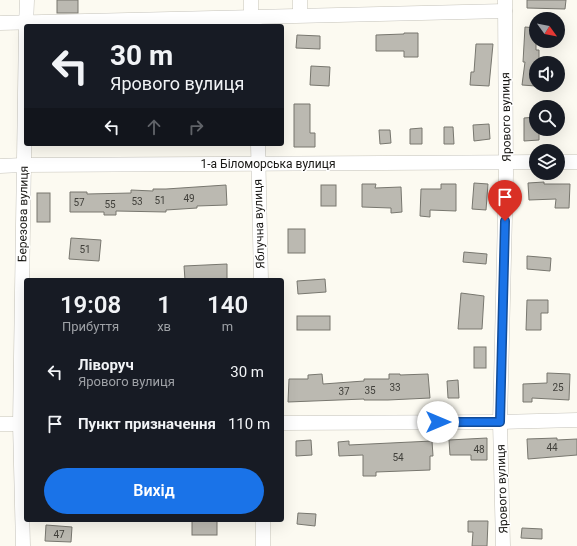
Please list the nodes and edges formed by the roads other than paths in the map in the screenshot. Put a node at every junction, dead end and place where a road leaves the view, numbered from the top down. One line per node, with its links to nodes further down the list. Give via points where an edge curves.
1 (27, 0): 9 (street, Березова вулиця)
2 (251, 0): 7 (street)
3 (300, 0): 6 (street)
4 (505, 6): 5 (street); 14 (street, Ярового вулиця)
5 (372, 7): 6 (street)
6 (300, 15): 7 (street)
7 (253, 21): 10 (street)
8 (0, 23): 11 (street)
9 (26, 24)
10 (83, 24)
11 (24, 25)
12 (24, 118): 19 (street, Березова вулиця)
13 (258, 146): 18 (street, Яблучна вулиця)
14 (506, 162): 15 (street, 1-а Біломорська вулиця); 18 (street, 1-а Біломорська вулиця); 23 (street, Ярового вулиця)
15 (529, 162)
16 (565, 162): 17 (street)
17 (577, 162)
18 (257, 164): 19 (street, 1-а Біломорська вулиця); 21 (street, Яблучна вулиця)
19 (23, 165): 20 (street, 1-а Біломорська вулиця); 26 (street, Березова вулиця)
20 (0, 166)
21 (261, 278)
22 (577, 420): 23 (street)
23 (500, 422): 24 (street); 30 (street, Ярового вулиця)
24 (284, 423)
25 (0, 424): 26 (street)
26 (23, 424): 28 (street, Березова вулиця)
27 (263, 522): 29 (street)
28 (23, 546)
29 (263, 546)
30 (503, 546)

